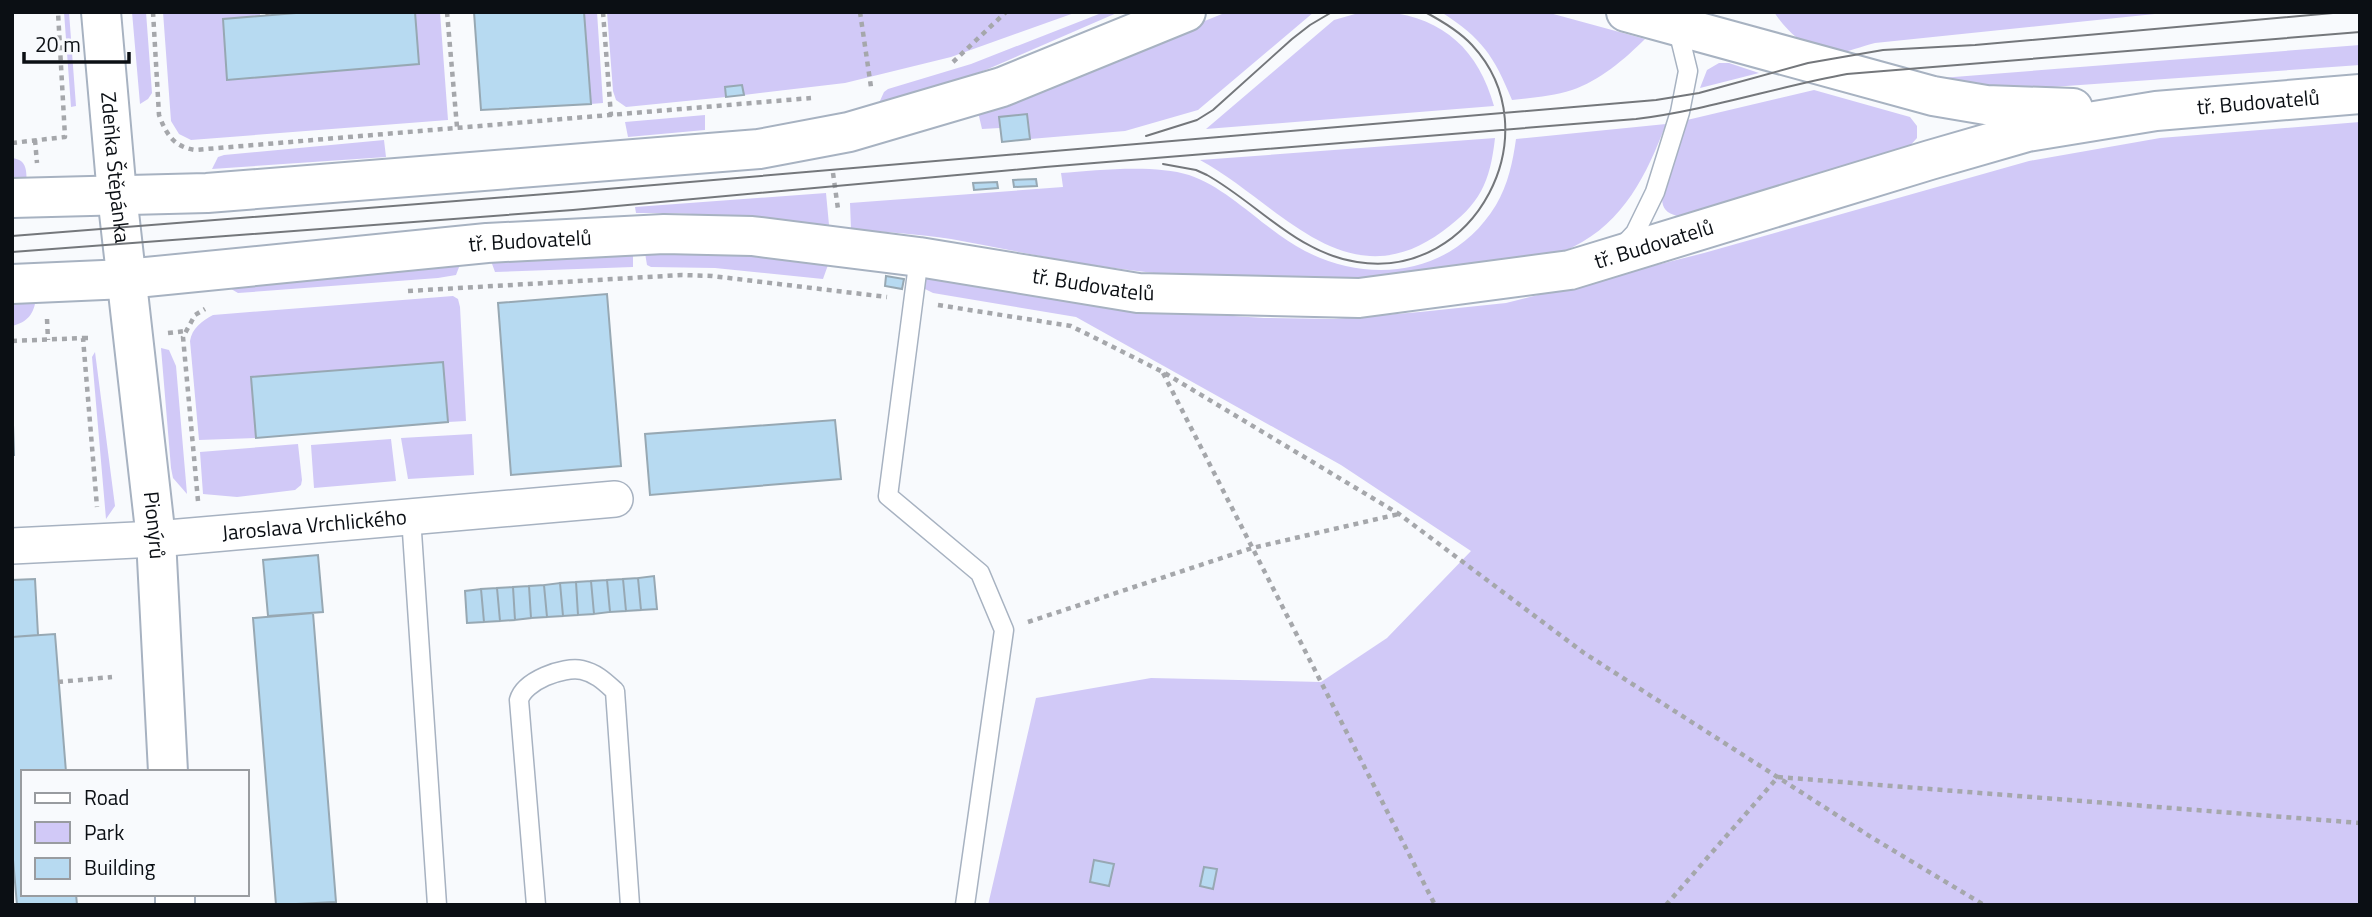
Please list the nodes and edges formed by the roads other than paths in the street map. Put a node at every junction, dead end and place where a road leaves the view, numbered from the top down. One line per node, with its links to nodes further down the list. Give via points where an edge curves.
1 (101, 12): 7 (street, Zdeňka Štěpánka)
2 (1186, 12): 7 (street, via 1002,87 849,132 759,149 207,193)
3 (1626, 12): 4 (street, tř. Budovatelů)
4 (1679, 19): 6 (street, tř. Budovatelů, via 1933,96 1986,105); 10 (lane, via 1688,71 1680,112 1643,219)
5 (2360, 94): 6 (street, tř. Budovatelů)
6 (2156, 111): 10 (street, tř. Budovatelů, via 1981,144)
7 (117, 195): 8 (street); 11 (street, Zdeňka Štěpánka)
8 (12, 198)
9 (919, 257): 10 (street, tř. Budovatelů, via 1138,293 1359,298 1570,270); 11 (street, tř. Budovatelů, via 752,236 664,234 487,243); 21 (lane, via 888,496 980,573 1004,630)
10 (1607, 258)
11 (126, 279): 12 (street, tř. Budovatelů); 15 (street, Pionýrů)
12 (12, 284)
13 (615, 499): 14 (street, Jaroslava Vrchlického)
14 (411, 517): 15 (street, Jaroslava Vrchlického); 18 (lane)
15 (156, 539): 16 (street, Jaroslava Vrchlického); 17 (street, Pionýrů)
16 (12, 546)
17 (168, 770)
18 (437, 905)
19 (536, 905): 20 (lane, via 519,700 521,692 552,674 580,669 615,691)
20 (630, 905)
21 (965, 905)

